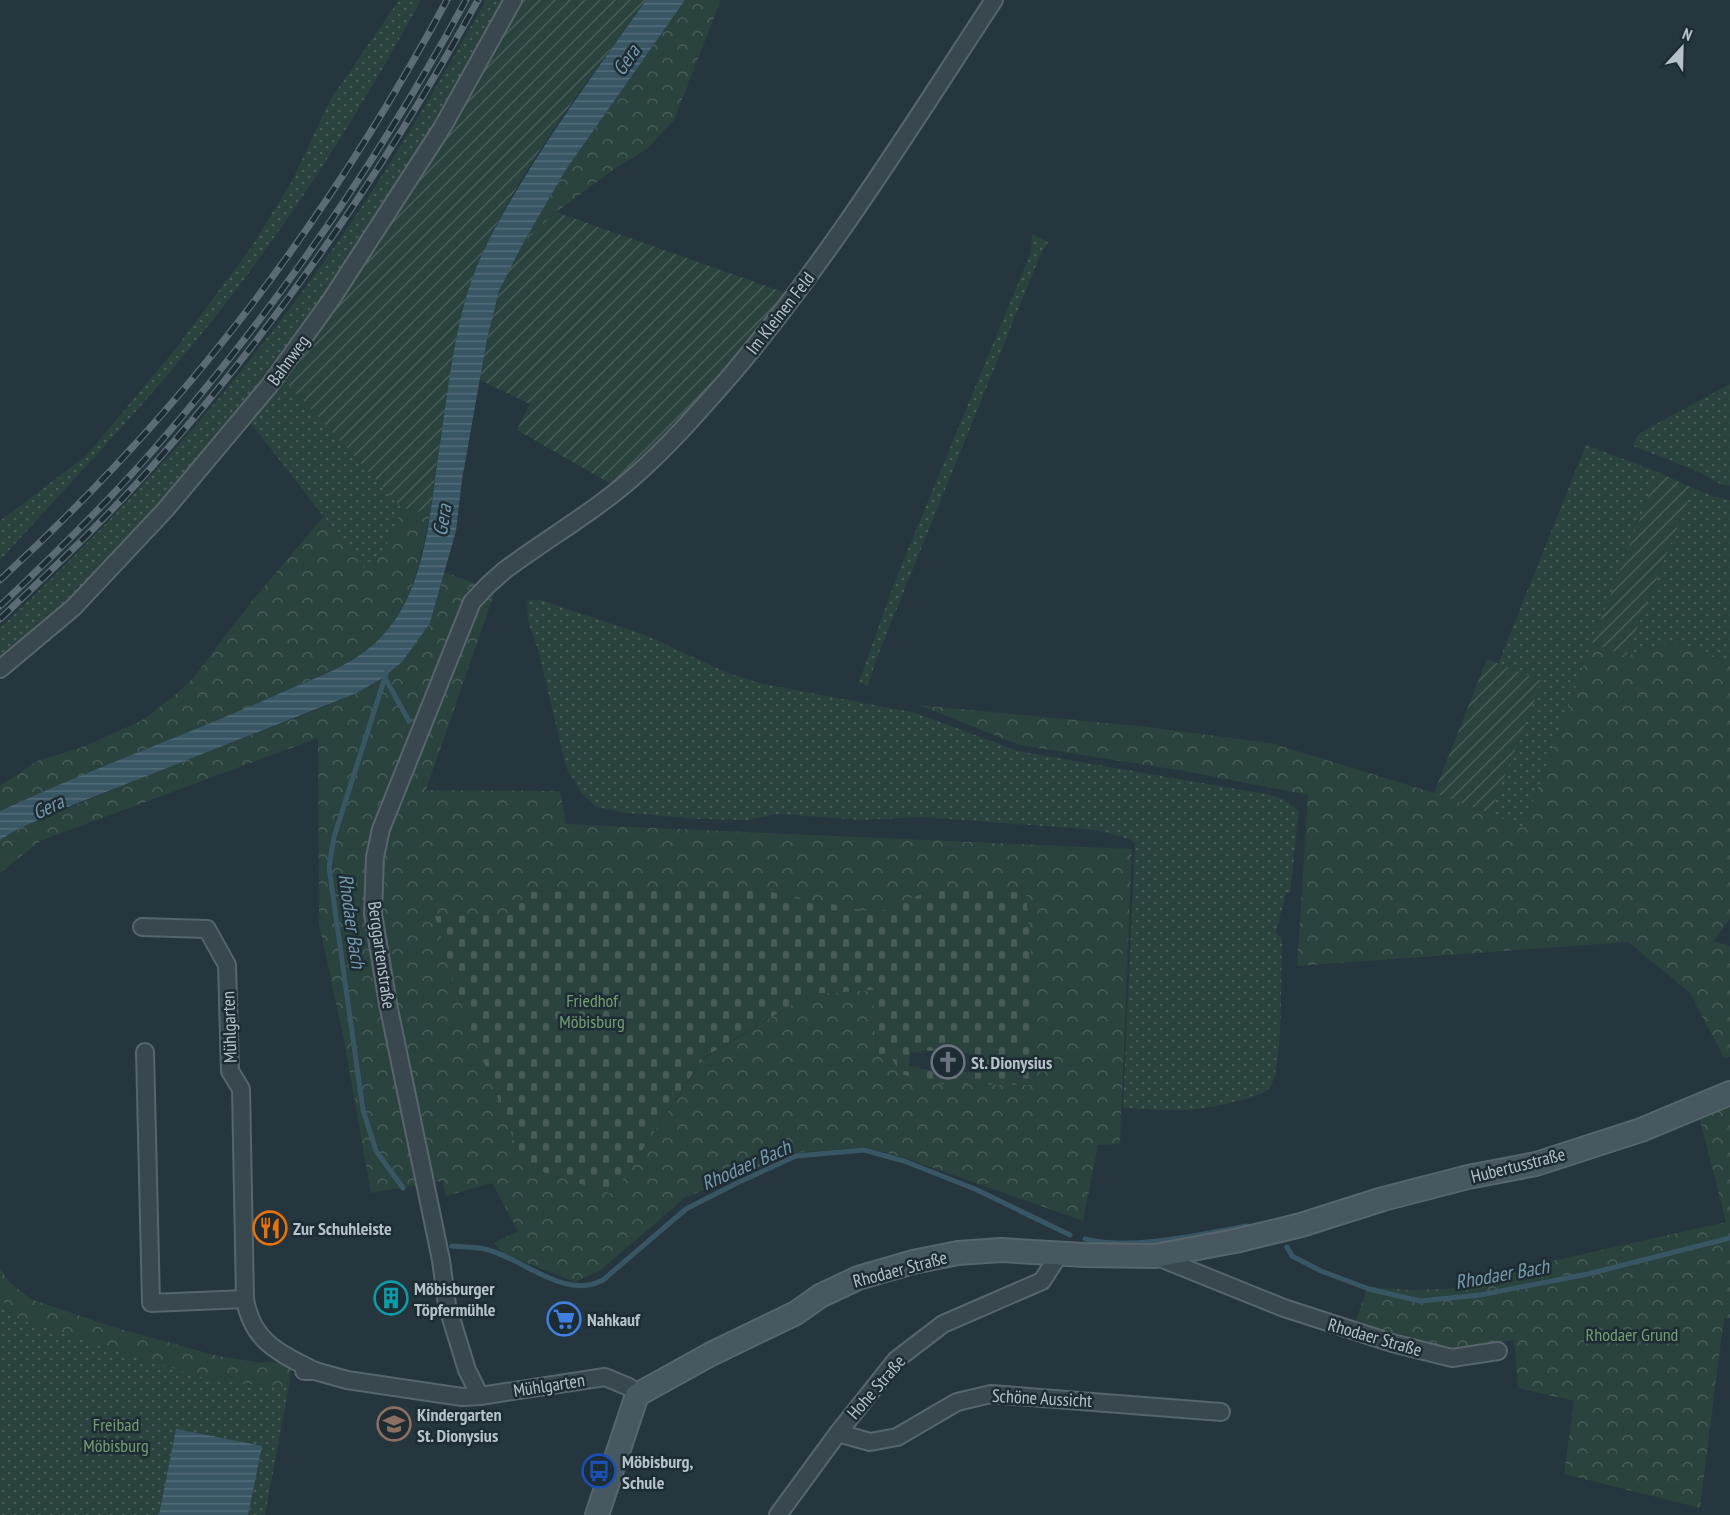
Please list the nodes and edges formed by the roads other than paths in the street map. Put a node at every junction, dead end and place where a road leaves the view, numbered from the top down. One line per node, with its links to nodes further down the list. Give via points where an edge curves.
1 (513, 0): 4 (street, Bahnweg, via 442,128 331,300 269,386 166,509 82,599)
2 (994, 0): 3 (street, Im Kleinen Feld, via 830,249 709,400 636,476)
3 (505, 570): 14 (street, Berggartenstraße, via 472,602 461,626 381,829 374,881 374,914 388,1004 447,1305 467,1370)
4 (0, 669)
5 (142, 927): 11 (street, Mühlgarten, via 207,929 227,965 231,1071 241,1089)
6 (145, 1052): 11 (street, via 151,1303)
7 (1730, 1093): 8 (street, Hubertusstraße, via 1641,1130 1536,1164 1425,1188)
8 (1301, 1225): 10 (street, Rhodaer Straße)
9 (1060, 1253): 10 (street, Rhodaer Straße); 13 (street, Rhodaer Straße, via 958,1253 858,1278); 16 (street, Hohe Straße, via 1042,1281 943,1324 896,1360)
10 (1155, 1256): 12 (street, Rhodaer Straße, via 1284,1308 1392,1342 1452,1358)
11 (245, 1299): 14 (street, Mühlgarten, via 248,1315 259,1335 308,1371 448,1396)
12 (1498, 1351)
13 (637, 1395): 14 (street, Mühlgarten, via 629,1387 605,1377); 17 (street)
14 (480, 1396)
15 (1221, 1412): 16 (street, Schöne Aussicht, via 991,1394 957,1402 897,1437 870,1442)
16 (838, 1433): 18 (street, Hohe Straße)
17 (597, 1515)
18 (778, 1515)

